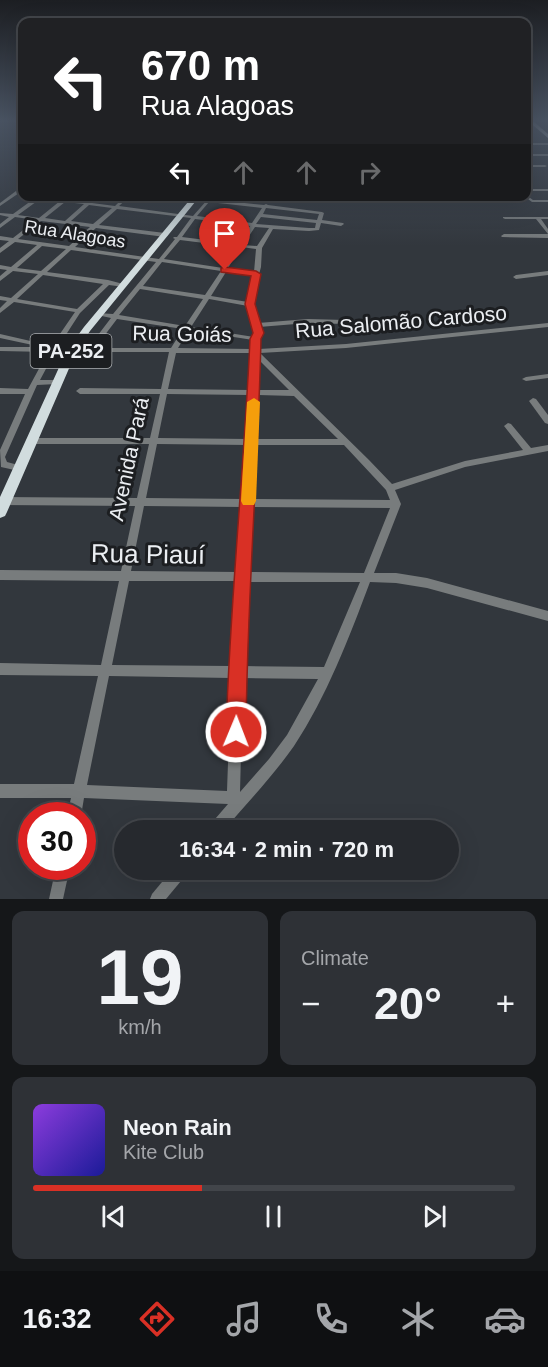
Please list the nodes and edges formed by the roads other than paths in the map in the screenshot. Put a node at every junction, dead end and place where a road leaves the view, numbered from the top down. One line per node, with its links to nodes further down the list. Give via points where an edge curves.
1 (531, 166): 2 (street)
2 (545, 166)
3 (531, 190): 4 (street)
4 (548, 190)
5 (18, 192): 6 (street)
6 (15, 194): 7 (street); 19 (street)
7 (18, 194)
8 (531, 199): 17 (street)
9 (34, 201): 24 (street)
10 (63, 201): 30 (street)
11 (75, 201): 18 (street)
12 (91, 201): 18 (street)
13 (123, 201): 21 (street)
14 (194, 201): 25 (highway, PA-252)
15 (207, 201): 26 (street)
16 (228, 201): 20 (street)
17 (548, 201)
18 (88, 204): 21 (street); 32 (street)
19 (0, 205)
20 (266, 205): 23 (street, Avenida Pará); 31 (street, via 322,213)
21 (116, 207): 25 (street); 37 (street)
22 (0, 214): 24 (street)
23 (260, 214): 31 (street); 33 (street, Avenida Pará)
24 (14, 216): 30 (street); 35 (street)
25 (183, 216): 26 (street); 39 (highway, PA-252)
26 (194, 217): 33 (street); 42 (street)
27 (505, 218): 28 (street)
28 (537, 218): 29 (street); 38 (street)
29 (548, 218)
30 (39, 219): 32 (street); 43 (street)
31 (320, 222): 34 (street); 36 (street, via 313,231)
32 (66, 223): 37 (street)
33 (254, 224): 36 (street); 45 (street, Avenida Pará)
34 (341, 224)
35 (0, 226)
36 (272, 226): 47 (street)
37 (95, 227): 39 (street); 46 (street)
38 (548, 235): 40 (street)
39 (165, 236): 42 (street); 49 (highway, PA-252)
40 (504, 236)
41 (0, 238): 43 (street, Rua Alagoas)
42 (178, 239): 45 (street); 50 (street)
43 (13, 240): 44 (street, Rua Alagoas); 48 (street)
44 (41, 244): 46 (street, Rua Alagoas); 52 (street)
45 (240, 246): 47 (street); 53 (street, Avenida Pará)
46 (71, 248): 49 (street, Rua Alagoas); 54 (street)
47 (259, 248): 56 (street)
48 (0, 251)
49 (145, 260): 50 (street, Rua Alagoas); 60 (highway, PA-252)
50 (159, 262): 53 (street); 61 (street)
51 (0, 267): 52 (street)
52 (12, 268): 54 (street); 58 (street)
53 (225, 270): 56 (street); 62 (street, Avenida Pará)
54 (43, 273): 59 (street); 64 (street)
55 (548, 273): 57 (street)
56 (256, 274): 65 (street)
57 (516, 277)
58 (0, 279)
59 (108, 282): 60 (street); 66 (street)
60 (124, 285): 68 (highway, PA-252)
61 (140, 287): 62 (street); 69 (street)
62 (207, 297): 65 (street); 73 (street, Avenida Pará)
63 (0, 298): 64 (street)
64 (12, 300): 66 (street); 67 (street)
65 (250, 304): 71 (street)
66 (80, 311): 78 (street)
67 (0, 312)
68 (99, 314): 69 (street); 79 (highway, PA-252)
69 (114, 317): 73 (street); 77 (street)
70 (382, 323): 71 (street, via 308,321)
71 (256, 325): 75 (street)
72 (548, 325): 81 (street, Rua Salomão Cardoso)
73 (186, 328): 75 (street); 80 (street, Avenida Pará)
74 (0, 336): 78 (street, via 45,345)
75 (256, 339): 81 (street)
76 (0, 349): 78 (street, Rua Goiás)
77 (90, 349): 79 (street, Rua Goiás); 80 (street, Rua Goiás)
78 (49, 350): 79 (street, Rua Goiás); 84 (street)
79 (72, 350): 85 (highway, PA-252)
80 (173, 350): 81 (street, Rua Goiás); 89 (street, Avenida Pará)
81 (257, 353): 90 (street); 91 (street)
82 (548, 376): 83 (street)
83 (526, 379)
84 (35, 382): 85 (street); 88 (street)
85 (57, 382): 96 (highway, PA-252)
86 (0, 391): 88 (street)
87 (80, 391): 89 (street)
88 (31, 392): 95 (street)
89 (164, 392): 90 (street); 97 (street, Avenida Pará)
90 (254, 393): 91 (street); 98 (street)
91 (295, 393): 99 (street)
92 (533, 401): 93 (street)
93 (548, 421)
94 (508, 426): 101 (street)
95 (4, 441): 102 (street, via 2,463)
96 (30, 441): 97 (street); 102 (highway, PA-252)
97 (154, 441): 98 (street); 105 (street, Avenida Pará)
98 (252, 442): 99 (street); 106 (street)
99 (344, 442): 103 (street)
100 (548, 448): 101 (street)
101 (529, 452): 103 (street, via 465,464)
102 (19, 468): 104 (highway, PA-252)
103 (390, 488): 107 (street)
104 (2, 501): 105 (street); 108 (highway, PA-252)
105 (142, 503): 106 (street); 111 (street, Avenida Pará)
106 (248, 503): 107 (street); 112 (street)
107 (396, 504): 110 (street)
108 (0, 512)
109 (0, 575): 111 (street, Rua Piauí)
110 (367, 576): 112 (street, Rua Piauí); 113 (street, Rua Piauí, via 427,584); 117 (street)
111 (126, 577): 112 (street, Rua Piauí); 115 (street, Avenida Pará)
112 (243, 578): 116 (street)
113 (548, 616)
114 (0, 669): 115 (street)
115 (105, 670): 116 (street); 119 (street, Avenida Pará)
116 (237, 672): 117 (street); 120 (street)
117 (326, 673): 120 (street, via 290,740)
118 (0, 791): 119 (street)
119 (79, 791): 120 (street); 121 (street, Avenida Pará)
120 (237, 798): 122 (street)
121 (77, 802)
122 (222, 820)
123 (60, 880): 125 (street)
124 (173, 880): 126 (street)
125 (56, 899)
126 (157, 899)

